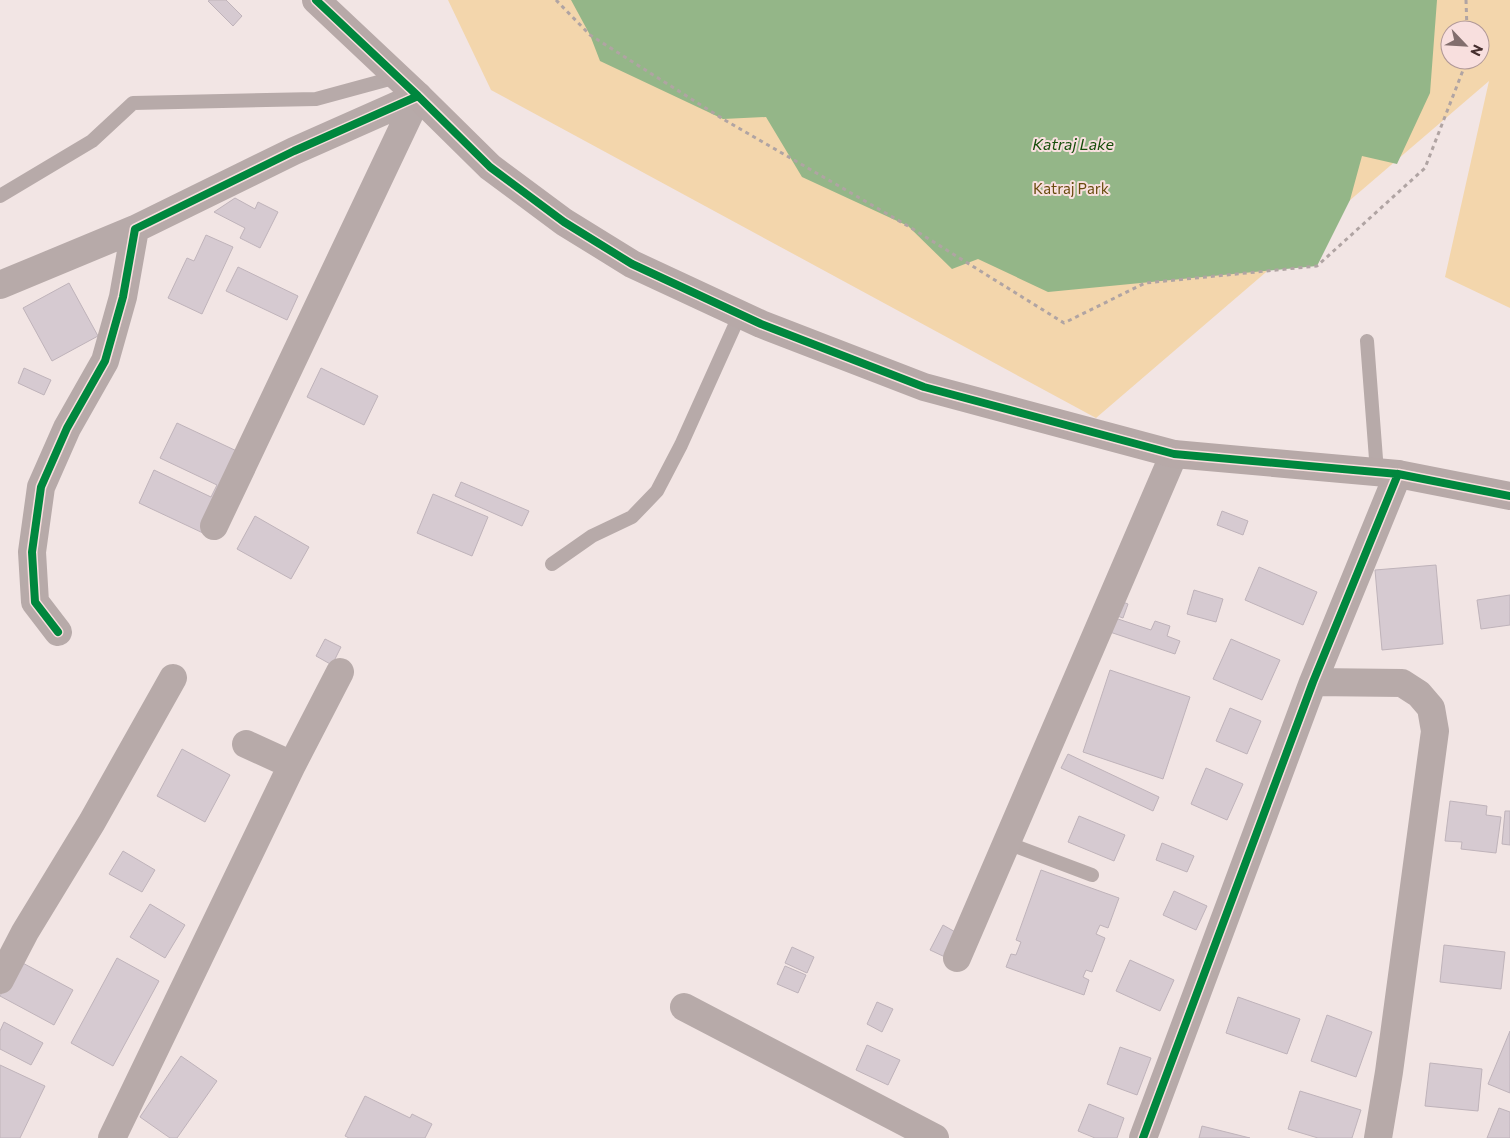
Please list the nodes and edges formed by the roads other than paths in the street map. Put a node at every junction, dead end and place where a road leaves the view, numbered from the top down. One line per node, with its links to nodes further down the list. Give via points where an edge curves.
1 (316, 0): 2 (street)
2 (397, 77): 3 (street); 4 (lane, via 316,99 133,103 92,141)
3 (418, 96): 5 (street, via 294,151); 7 (street, via 490,167 564,222 632,264); 12 (street)
4 (0, 196)
5 (135, 229): 6 (street); 14 (street, via 124,297 105,361 41,486 32,552 35,602)
6 (0, 285)
7 (740, 314): 9 (street, via 924,387); 13 (lane, via 657,492 632,517 592,536)
8 (1366, 340): 10 (lane)
9 (1174, 454): 10 (street); 20 (street)
10 (1388, 473): 11 (street); 17 (street)
11 (1510, 496)
12 (214, 526)
13 (552, 564)
14 (58, 632)
15 (340, 672): 19 (street)
16 (173, 678): 23 (street)
17 (1313, 682): 27 (street); 28 (street, via 1402,683 1419,694 1431,708 1435,731)
18 (246, 744): 19 (street)
19 (292, 765): 25 (street)
20 (1006, 843): 21 (lane); 22 (street)
21 (1092, 875)
22 (957, 958)
23 (0, 980)
24 (684, 1007): 26 (street)
25 (112, 1138)
26 (935, 1138)
27 (1143, 1138)
28 (1378, 1138)

